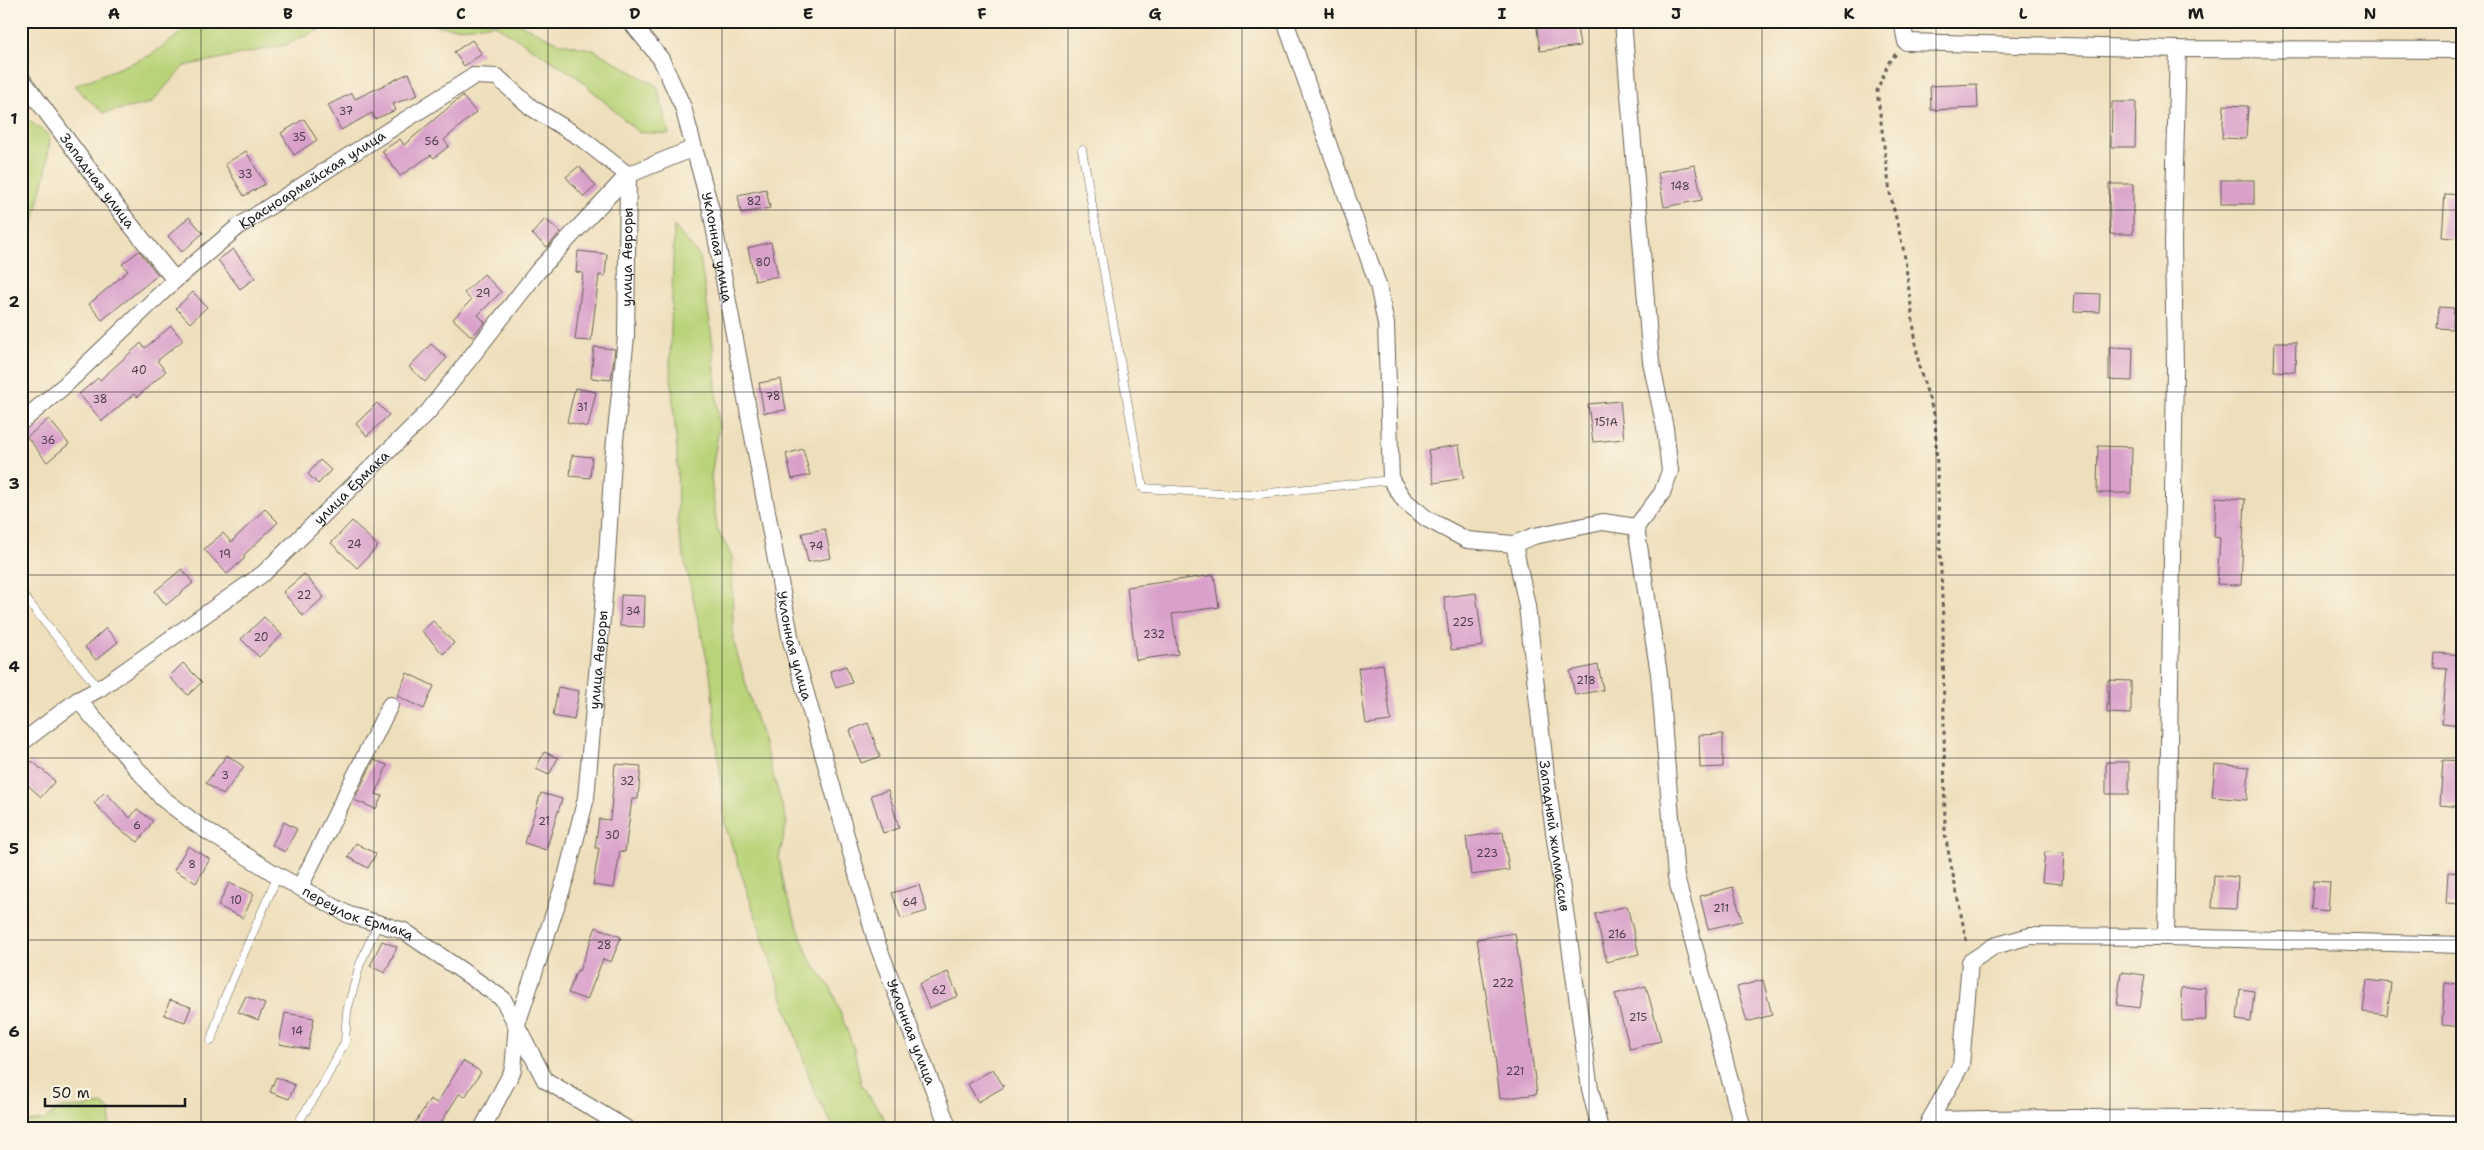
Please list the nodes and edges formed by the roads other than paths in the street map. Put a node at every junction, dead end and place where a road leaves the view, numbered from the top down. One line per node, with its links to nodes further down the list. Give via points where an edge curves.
1 (630, 21): 8 (street, Уклонная улица, via 661,59 683,107)
2 (1284, 21): 13 (street, via 1378,285 1386,324)
3 (1623, 21): 14 (street, via 1651,362 1665,428 1670,472 1662,493)
4 (1902, 21): 5 (street, via 1906,42)
5 (2178, 49): 6 (street); 24 (street)
6 (2463, 50)
7 (21, 78): 11 (street, Западная улица)
8 (694, 148): 10 (street); 33 (street, Уклонная улица, via 711,210 791,641 876,941)
9 (1082, 150): 13 (lane, via 1143,488 1250,495)
10 (628, 175): 11 (street, Красноармейская улица, via 581,138 532,108 497,78 474,76 239,226); 17 (street, улица Ермака, via 538,271 428,412 264,573); 26 (street, улица Авроры, via 626,337 586,798 566,877)
11 (175, 280): 12 (street, Красноармейская улица, via 64,386)
12 (21, 422)
13 (1391, 480): 15 (street, via 1404,500 1427,519 1459,536 1467,540)
14 (1636, 527): 15 (street, via 1603,522 1534,536); 35 (street, via 1659,674 1676,877)
15 (1514, 544): 34 (street, Западный жилмассив, via 1527,606 1546,774 1590,1089)
16 (21, 593): 17 (lane)
17 (99, 689): 18 (street, улица Ермака)
18 (78, 700): 20 (street, улица Ермака); 21 (street, переулок Ермака, via 162,798 199,826)
19 (390, 705): 22 (street)
20 (21, 743)
21 (278, 876): 22 (street, переулок Ермака); 27 (lane, via 224,999)
22 (300, 887): 23 (street, переулок Ермака, via 349,915)
23 (378, 923): 26 (street, переулок Ермака, via 404,931 503,999); 28 (lane, via 360,964 347,1010 345,1042)
24 (2166, 937): 25 (street); 29 (street, via 2030,936 1994,946 1970,962 1961,1065)
25 (2463, 945)
26 (517, 1024): 31 (street, улица Авроры, via 513,1070); 32 (street, переулок Ермака, via 545,1080)
27 (211, 1041)
28 (301, 1118)
29 (1928, 1124): 30 (street, via 2110,1117)
30 (2463, 1124)
31 (482, 1129)
32 (628, 1129)
33 (949, 1129)
34 (1600, 1129)
35 (1743, 1129)

